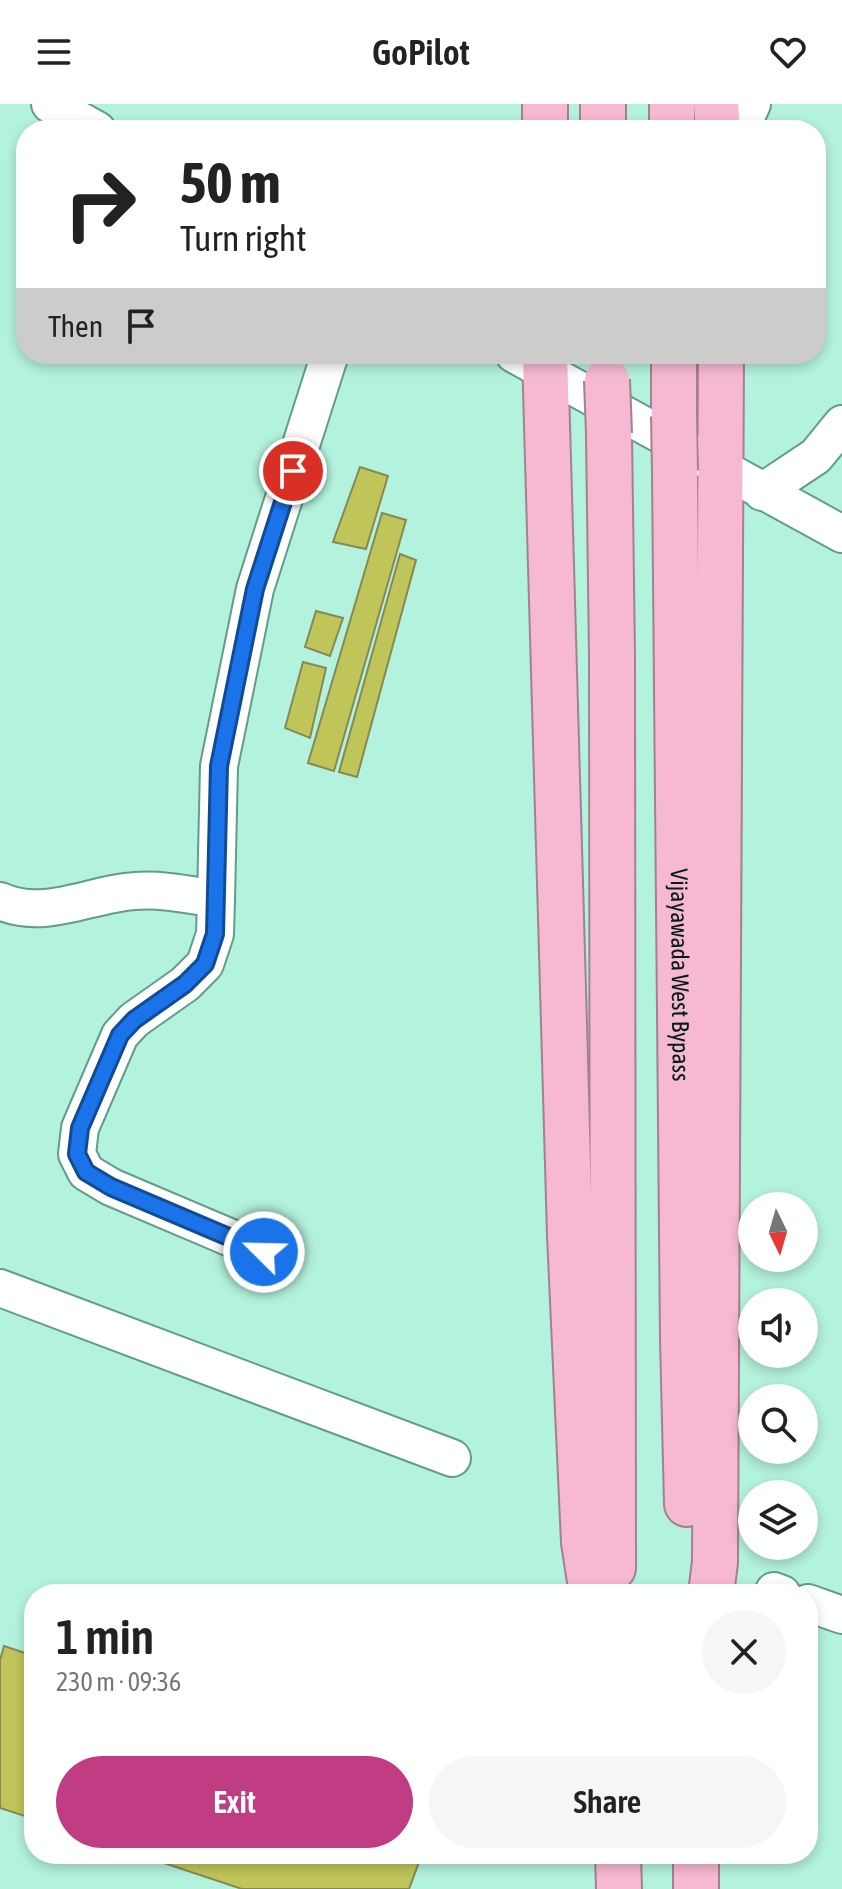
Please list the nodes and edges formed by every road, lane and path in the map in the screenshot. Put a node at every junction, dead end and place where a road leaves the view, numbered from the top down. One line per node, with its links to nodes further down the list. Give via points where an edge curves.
1 (50, 104): 2 (street)
2 (79, 120)
3 (327, 364): 13 (street, via 255,589 219,766)
4 (534, 364): 18 (highway, via 558,750 570,1235)
5 (542, 364): 10 (street)
6 (674, 364): 20 (highway, Vijayawada West Bypass, bridge)
7 (721, 364): 10 (highway)
8 (607, 367): 19 (highway, bridge)
9 (842, 424): 11 (street, via 816,456)
10 (721, 469): 11 (street); 21 (highway)
11 (762, 492): 12 (street)
12 (842, 534)
13 (216, 899): 14 (street, via 133,891 46,910); 15 (street, via 215,934 205,964 120,1035 80,1128 77,1154 86,1172 111,1187)
14 (0, 901)
15 (264, 1252)
16 (0, 1288): 17 (street)
17 (452, 1458)
18 (590, 1584)
19 (613, 1584)
20 (689, 1584)
21 (712, 1584)
22 (818, 1607): 23 (street)
23 (842, 1615)
24 (618, 1864): 26 (highway)
25 (696, 1864): 27 (highway)
26 (619, 1889)
27 (696, 1889)

